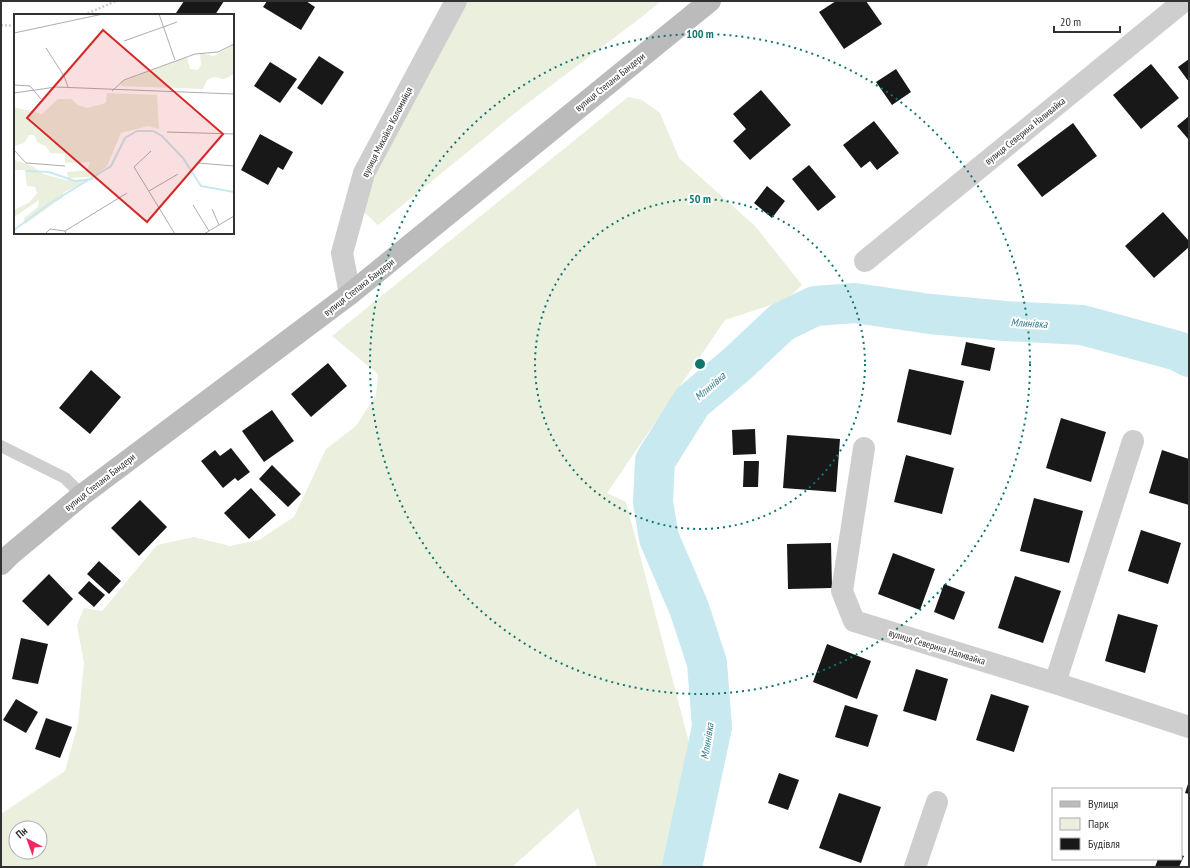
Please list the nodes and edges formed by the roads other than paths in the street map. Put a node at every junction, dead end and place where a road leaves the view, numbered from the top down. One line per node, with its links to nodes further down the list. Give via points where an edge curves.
1 (456, 1): 5 (street, вулиця Михайла Коломийця, via 364,173 342,253)
2 (710, 1): 5 (main road, вулиця Степана Бандери)
3 (1184, 1): 4 (street, вулиця Северина Наливайка)
4 (865, 261)
5 (350, 294): 9 (main road, вулиця Степана Бандери)
6 (1133, 441): 11 (street)
7 (1, 446): 9 (lane, via 65,478)
8 (864, 448): 11 (street, вулиця Северина Наливайка, via 842,591 854,621)
9 (82, 495): 10 (main road, вулиця Степана Бандери)
10 (1, 564)
11 (1055, 683): 12 (street, вулиця Северина Наливайка)
12 (1189, 728)
13 (937, 802): 14 (street)
14 (915, 867)

